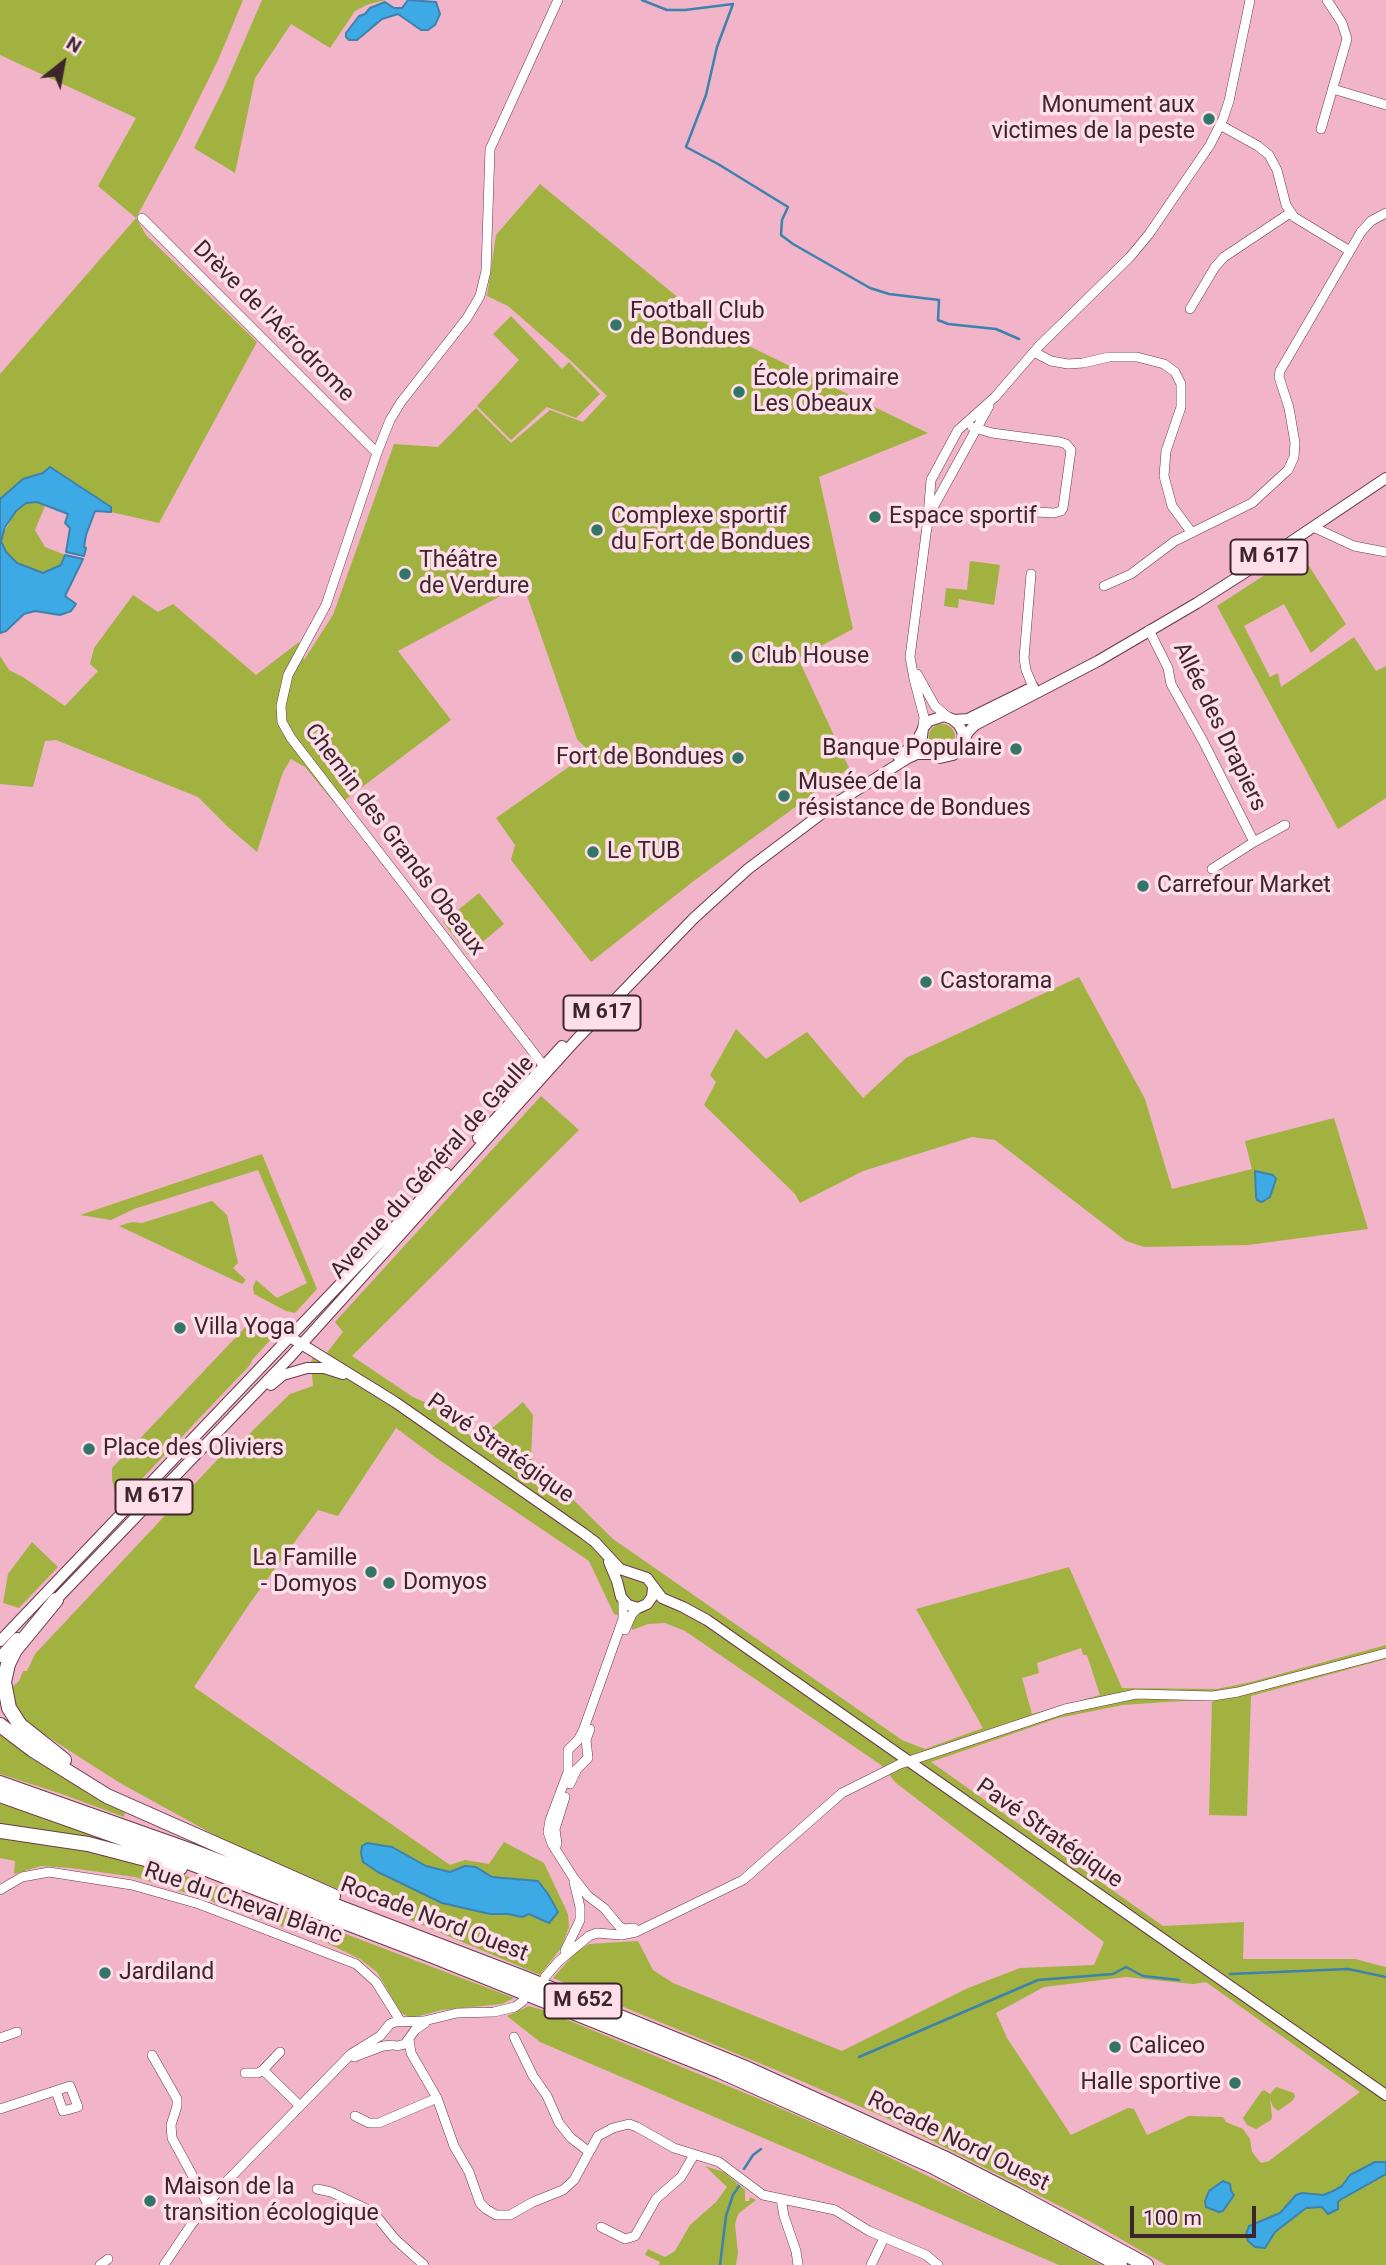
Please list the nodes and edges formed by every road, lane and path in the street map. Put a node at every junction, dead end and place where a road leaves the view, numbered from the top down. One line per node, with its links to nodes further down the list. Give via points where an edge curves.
1 (558, 0): 17 (street, Chemin des Grands Obeaux, via 491,144 486,271 480,296 397,409)
2 (1251, 0): 6 (street)
3 (1327, 0): 4 (street, via 1346,39)
4 (1333, 89): 5 (street); 7 (street)
5 (1386, 105)
6 (1220, 125): 8 (street, via 1269,155); 13 (street, via 1139,247)
7 (1321, 129)
8 (1290, 213): 11 (street); 12 (street, via 1220,261)
9 (1386, 213): 11 (street, via 1366,226)
10 (142, 218): 17 (street, Drève de l'Aérodrome)
11 (1350, 251): 22 (street, via 1279,371 1296,443 1288,470 1252,503)
12 (1190, 309)
13 (1034, 352): 14 (street); 22 (street, via 1068,364 1137,357 1175,372 1181,384 1181,407 1164,476 1172,506)
14 (995, 397): 15 (street); 16 (street)
15 (964, 424): 16 (street); 21 (street, via 931,480)
16 (975, 428): 19 (street, via 1060,442 1071,450 1063,508 1054,513); 21 (street, via 933,505)
17 (377, 453): 36 (street, Chemin des Grands Obeaux, via 327,605 285,682 282,722)
18 (1386, 478): 20 (main road, M 617)
19 (1036, 512)
20 (1313, 527): 23 (street, via 1354,546); 26 (main road, M 617)
21 (927, 529): 27 (street)
22 (1192, 533): 25 (street, via 1131,574)
23 (1386, 552)
24 (1031, 574): 28 (street, via 1024,665)
25 (1104, 586)
26 (1149, 631): 28 (main road, M 617); 31 (main road, M 617, via 975,725); 34 (street, Allée des Drapiers, via 1171,684)
27 (911, 649): 29 (street, via 920,682 935,706); 30 (street)
28 (1033, 687): 29 (main road, M 617, via 968,719)
29 (951, 719): 30 (main road, via 935,718); 31 (main road, via 962,730)
30 (923, 730): 32 (main road, via 923,744); 36 (main road, Avenue du Général de Gaulle / M 617, via 911,748 828,801 723,882)
31 (962, 742): 32 (main road, via 950,756)
32 (931, 754): 36 (main road, Avenue du Général de Gaulle / M 617, via 913,756 881,774 748,869)
33 (1285, 825): 34 (street, Allée des Drapiers)
34 (1254, 842): 35 (street, Allée des Drapiers)
35 (1212, 869)
36 (546, 1069): 37 (main road, Avenue du Général de Gaulle / M 617); 39 (main road, Avenue du Général de Gaulle / M 617)
37 (298, 1328): 38 (main road, Avenue du Général de Gaulle / M 617); 39 (main road)
38 (290, 1336): 39 (main road, Pavé Stratégique); 49 (main road, Avenue du Général de Gaulle / M 617)
39 (305, 1340): 40 (main road, Pavé Stratégique); 41 (main road, Avenue du Général de Gaulle / M 617)
40 (395, 1402): 41 (main road, via 337,1371 302,1369 279,1377); 42 (main road, Pavé Stratégique)
41 (214, 1435): 46 (main road, Avenue du Général de Gaulle / M 617)
42 (601, 1548): 43 (main road, Pavé Stratégique, via 616,1566); 45 (main road, Pavé Stratégique)
43 (634, 1574): 44 (main road, via 647,1578); 45 (main road, via 623,1581)
44 (653, 1588): 47 (main road, via 652,1599); 48 (main road, Pavé Stratégique, via 666,1601)
45 (621, 1596): 47 (main road, via 630,1606); 53 (street, via 623,1619 583,1731)
46 (56, 1600): 51 (main road, Avenue du Général de Gaulle / M 617); 62 (highway, via 19,1644 6,1671 6,1699 20,1725 129,1800)
47 (642, 1606): 48 (main road, Pavé Stratégique); 54 (street, via 630,1618 587,1737)
48 (687, 1609): 56 (main road, Pavé Stratégique)
49 (0, 1641)
50 (1386, 1653): 56 (street, via 1238,1692 1213,1696 1136,1694 1065,1709)
51 (0, 1657)
52 (0, 1725): 62 (highway, via 107,1796)
53 (574, 1744): 54 (street); 55 (street)
54 (587, 1749): 57 (street, via 588,1758)
55 (568, 1759): 57 (street); 61 (street, via 568,1772 548,1829)
56 (904, 1762): 69 (street, via 842,1793 743,1880); 91 (main road, Pavé Stratégique)
57 (582, 1764): 61 (street, via 572,1778 555,1829)
58 (0, 1783): 73 (highway, Rocade Nord Ouest / M 652)
59 (0, 1795): 64 (highway, Rocade Nord Ouest / M 652)
60 (0, 1830): 64 (highway, via 88,1844)
61 (561, 1856): 63 (street)
62 (247, 1859): 73 (highway)
63 (573, 1877): 66 (street); 68 (street)
64 (258, 1889): 108 (highway, Rocade Nord Ouest / M 652, via 740,2079 932,2166)
65 (0, 1891): 74 (street, Rue du Cheval Blanc, via 22,1877 43,1872 149,1889 346,1959 367,1972)
66 (601, 1906): 67 (street); 68 (street, via 587,1906)
67 (608, 1914): 69 (street, via 624,1929); 70 (street, via 608,1925)
68 (580, 1917): 70 (street, via 584,1929); 71 (street)
69 (653, 1923): 70 (street, via 630,1933)
70 (596, 1933): 71 (street)
71 (559, 1961): 72 (street)
72 (544, 1977)
73 (524, 1978): 109 (highway, Rocade Nord Ouest / M 652, via 858,2118 1017,2195)
74 (382, 1992): 77 (street, Rue du Cheval Blanc); 78 (street)
75 (523, 2001): 76 (street, via 494,2012)
76 (433, 2019): 77 (street); 82 (street)
77 (402, 2022): 78 (street, via 392,2023); 82 (street, via 409,2029)
78 (386, 2030): 83 (street, via 387,2040); 87 (street)
79 (17, 2032): 81 (street)
80 (514, 2037): 96 (street, via 559,2123)
81 (0, 2038)
82 (409, 2038): 83 (street); 85 (street)
83 (395, 2046): 85 (street); 87 (street, via 360,2054)
84 (280, 2052): 88 (street)
85 (411, 2053): 92 (street)
86 (152, 2055): 100 (street, via 177,2099 172,2138)
87 (341, 2065): 93 (street)
88 (263, 2070): 89 (street); 93 (street)
89 (245, 2073)
90 (56, 2091): 94 (street)
91 (1386, 2095)
92 (437, 2098): 95 (street, via 379,2123); 96 (street, via 480,2203 496,2215 510,2215 563,2190 574,2180)
93 (300, 2106): 100 (street)
94 (0, 2110)
95 (355, 2116)
96 (589, 2151): 97 (street, via 601,2133 629,2124)
97 (694, 2155): 99 (street, via 724,2165 760,2193); 101 (street, via 681,2177 654,2202 635,2236 625,2239)
98 (317, 2189): 104 (street, via 373,2212)
99 (781, 2199): 102 (street, via 835,2210); 105 (street)
100 (208, 2204): 103 (street)
101 (601, 2227)
102 (884, 2238): 106 (street); 107 (street, via 926,2255)
103 (164, 2265)
104 (424, 2265)
105 (798, 2265)
106 (871, 2265)
107 (937, 2265)
108 (1120, 2265)
109 (1146, 2265)

